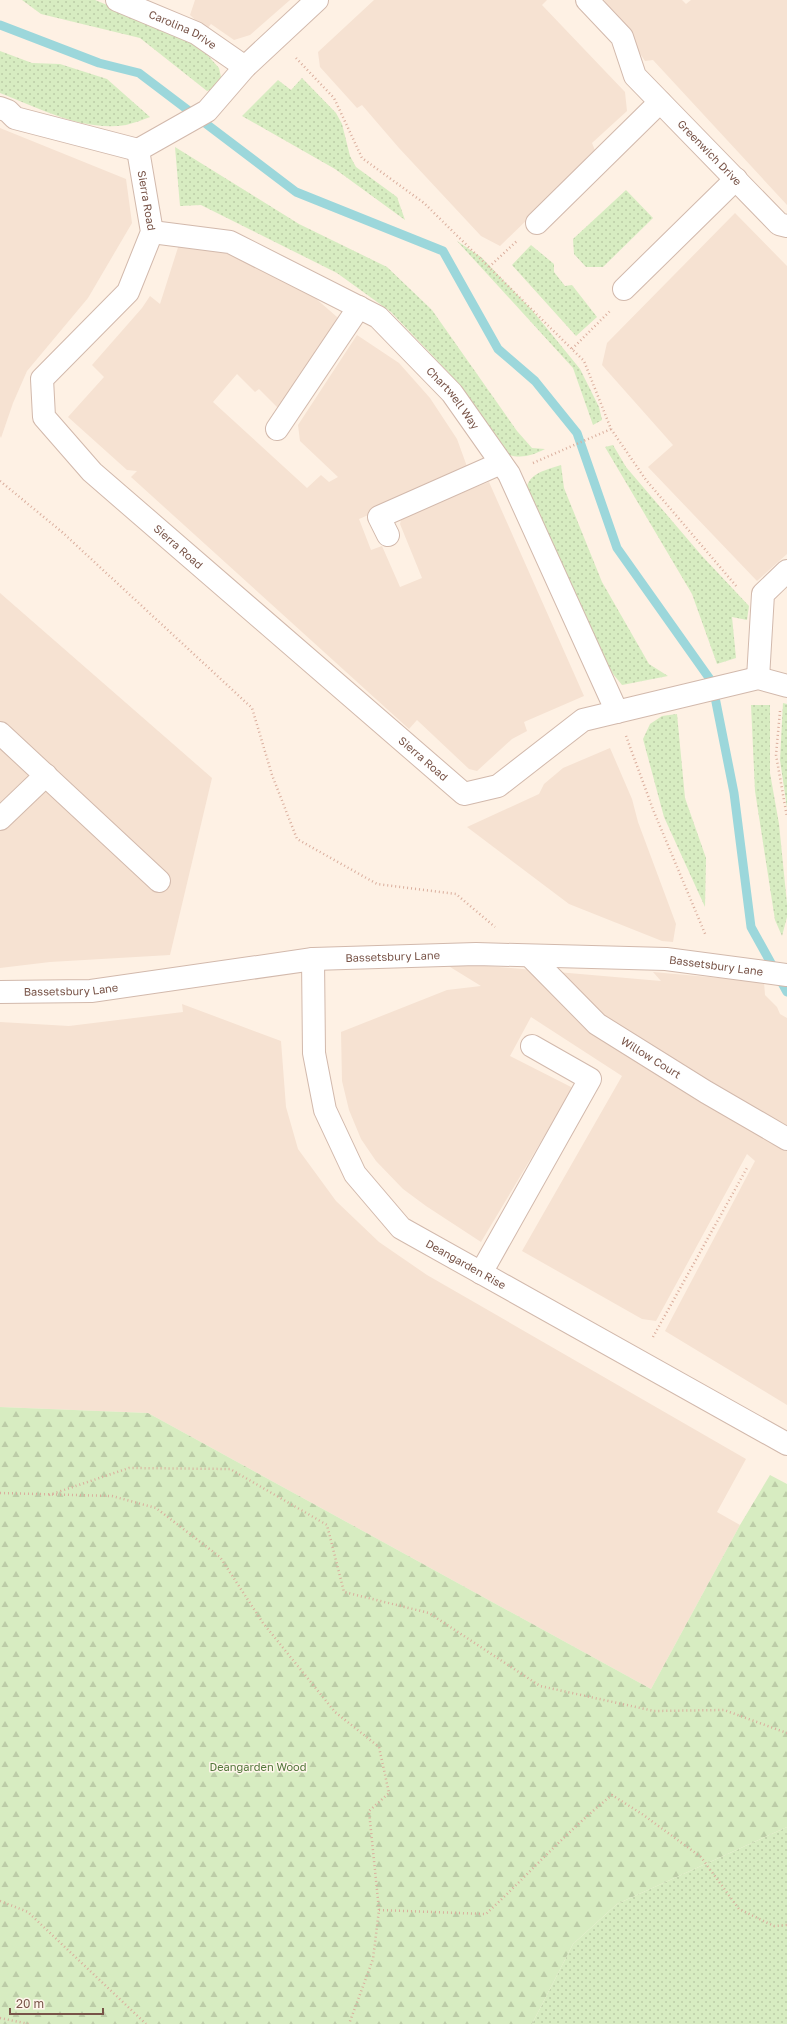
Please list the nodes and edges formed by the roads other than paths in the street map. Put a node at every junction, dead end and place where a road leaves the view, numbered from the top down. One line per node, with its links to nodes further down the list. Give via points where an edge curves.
1 (116, 0): 4 (street, Carolina Drive, via 196,33)
2 (317, 0): 4 (street)
3 (587, 0): 5 (street, Greenwich Drive, via 622,37 634,76)
4 (245, 67): 7 (street, via 207,111)
5 (660, 102): 8 (street, Greenwich Drive); 9 (street)
6 (0, 108): 7 (street, via 15,118)
7 (138, 150): 11 (street, Sierra Road)
8 (736, 179): 10 (street, Greenwich Drive, via 779,224); 12 (street)
9 (537, 222)
10 (787, 226)
11 (152, 232): 13 (street, Chartwell Way, via 230,242); 20 (street, Sierra Road, via 128,292 42,380 44,417 92,472 464,794 498,786 583,720)
12 (624, 289)
13 (359, 307): 14 (street); 15 (street, Chartwell Way, via 378,317 452,393)
14 (277, 429)
15 (502, 463): 16 (street, via 379,517); 20 (street, Chartwell Way)
16 (388, 536)
17 (787, 571): 18 (street, via 763,594)
18 (748, 680): 19 (street, Sierra Road); 20 (street, Sierra Road)
19 (785, 686)
20 (617, 712)
21 (0, 733): 22 (street)
22 (46, 776): 23 (street); 24 (street)
23 (0, 819)
24 (158, 881)
25 (530, 956): 26 (street, Bassetsbury Lane, via 476,954); 27 (street, Bassetsbury Lane, via 666,959); 30 (street, Willow Court, via 597,1024)
26 (313, 959): 28 (street, Bassetsbury Lane, via 91,991); 31 (street, Deangarden Rise, via 314,1053 325,1110 355,1174 401,1228)
27 (777, 974)
28 (0, 992)
29 (532, 1046): 31 (street, via 590,1079)
30 (787, 1139)
31 (482, 1273): 32 (street, Deangarden Rise)
32 (787, 1444)

